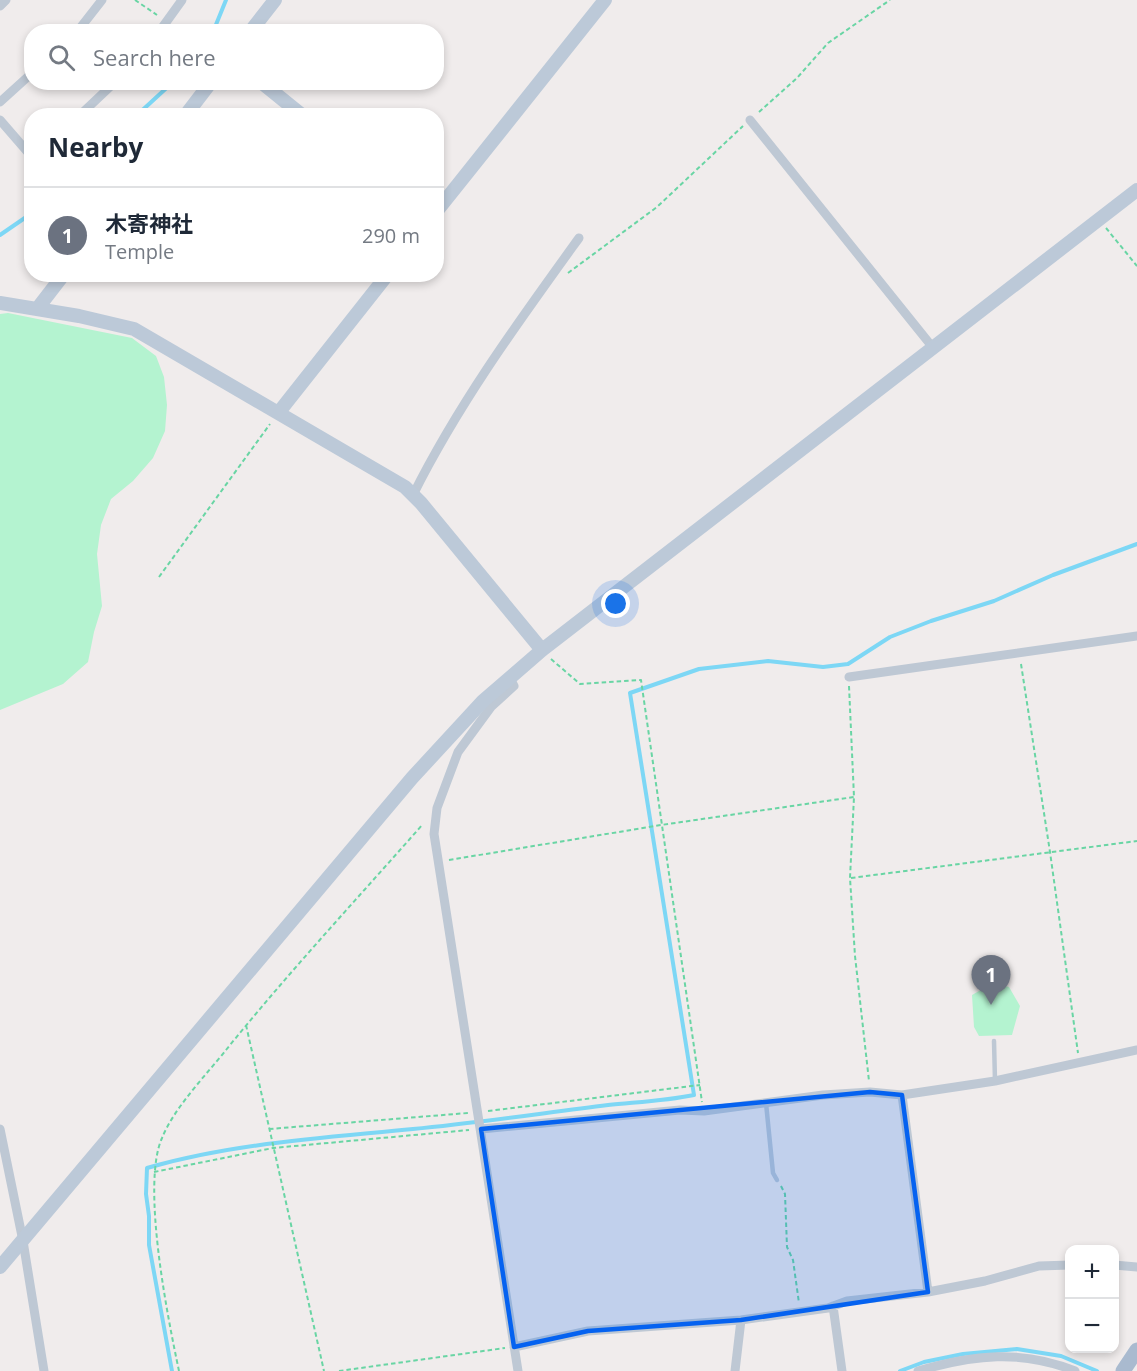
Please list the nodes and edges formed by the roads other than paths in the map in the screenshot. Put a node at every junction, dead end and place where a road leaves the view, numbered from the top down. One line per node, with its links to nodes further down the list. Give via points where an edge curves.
1 (6, 0): 6 (street)
2 (102, 0): 7 (street)
3 (182, 0): 8 (street)
4 (275, 0): 9 (street)
5 (605, 0): 22 (street)
6 (0, 6)
7 (82, 24)
8 (165, 24)
9 (256, 24)
10 (24, 80): 14 (street)
11 (107, 90): 15 (street)
12 (205, 90): 16 (street)
13 (271, 90): 17 (street)
14 (0, 102)
15 (87, 108)
16 (191, 108)
17 (293, 108)
18 (0, 120): 20 (street)
19 (750, 120): 28 (street)
20 (24, 148)
21 (1137, 190): 28 (street)
22 (444, 202)
23 (579, 238): 30 (street, via 503,344 434,453)
24 (58, 282): 27 (street)
25 (382, 282): 29 (street)
26 (0, 305): 27 (street)
27 (37, 309): 29 (street, via 134,329)
28 (934, 349): 32 (street)
29 (279, 412): 30 (street)
30 (413, 495): 32 (street)
31 (1137, 636): 33 (street)
32 (542, 650): 34 (street)
33 (849, 677)
34 (510, 678): 41 (street, via 514,686 491,708 458,752 437,808 434,834); 43 (street, via 483,701 412,778)
35 (994, 1041): 37 (lane)
36 (1137, 1050): 37 (street)
37 (995, 1081): 38 (street)
38 (902, 1095): 39 (street, via 870,1092); 48 (street)
39 (766, 1103): 41 (street); 42 (lane)
40 (0, 1129): 43 (street)
41 (481, 1129): 51 (street)
42 (777, 1180)
43 (22, 1241): 47 (street); 53 (street)
44 (1065, 1264): 48 (street, via 1039,1266)
45 (1119, 1265): 46 (street)
46 (1137, 1267)
47 (0, 1268)
48 (928, 1292): 49 (street)
49 (833, 1306): 50 (street); 56 (street)
50 (741, 1320): 51 (street, via 588,1331); 55 (street)
51 (514, 1347): 54 (street)
52 (1137, 1350): 59 (main road)
53 (44, 1371)
54 (518, 1371)
55 (735, 1371)
56 (842, 1371)
57 (918, 1371): 58 (street, via 970,1359 1019,1356 1053,1362)
58 (1075, 1371)
59 (1123, 1371)

